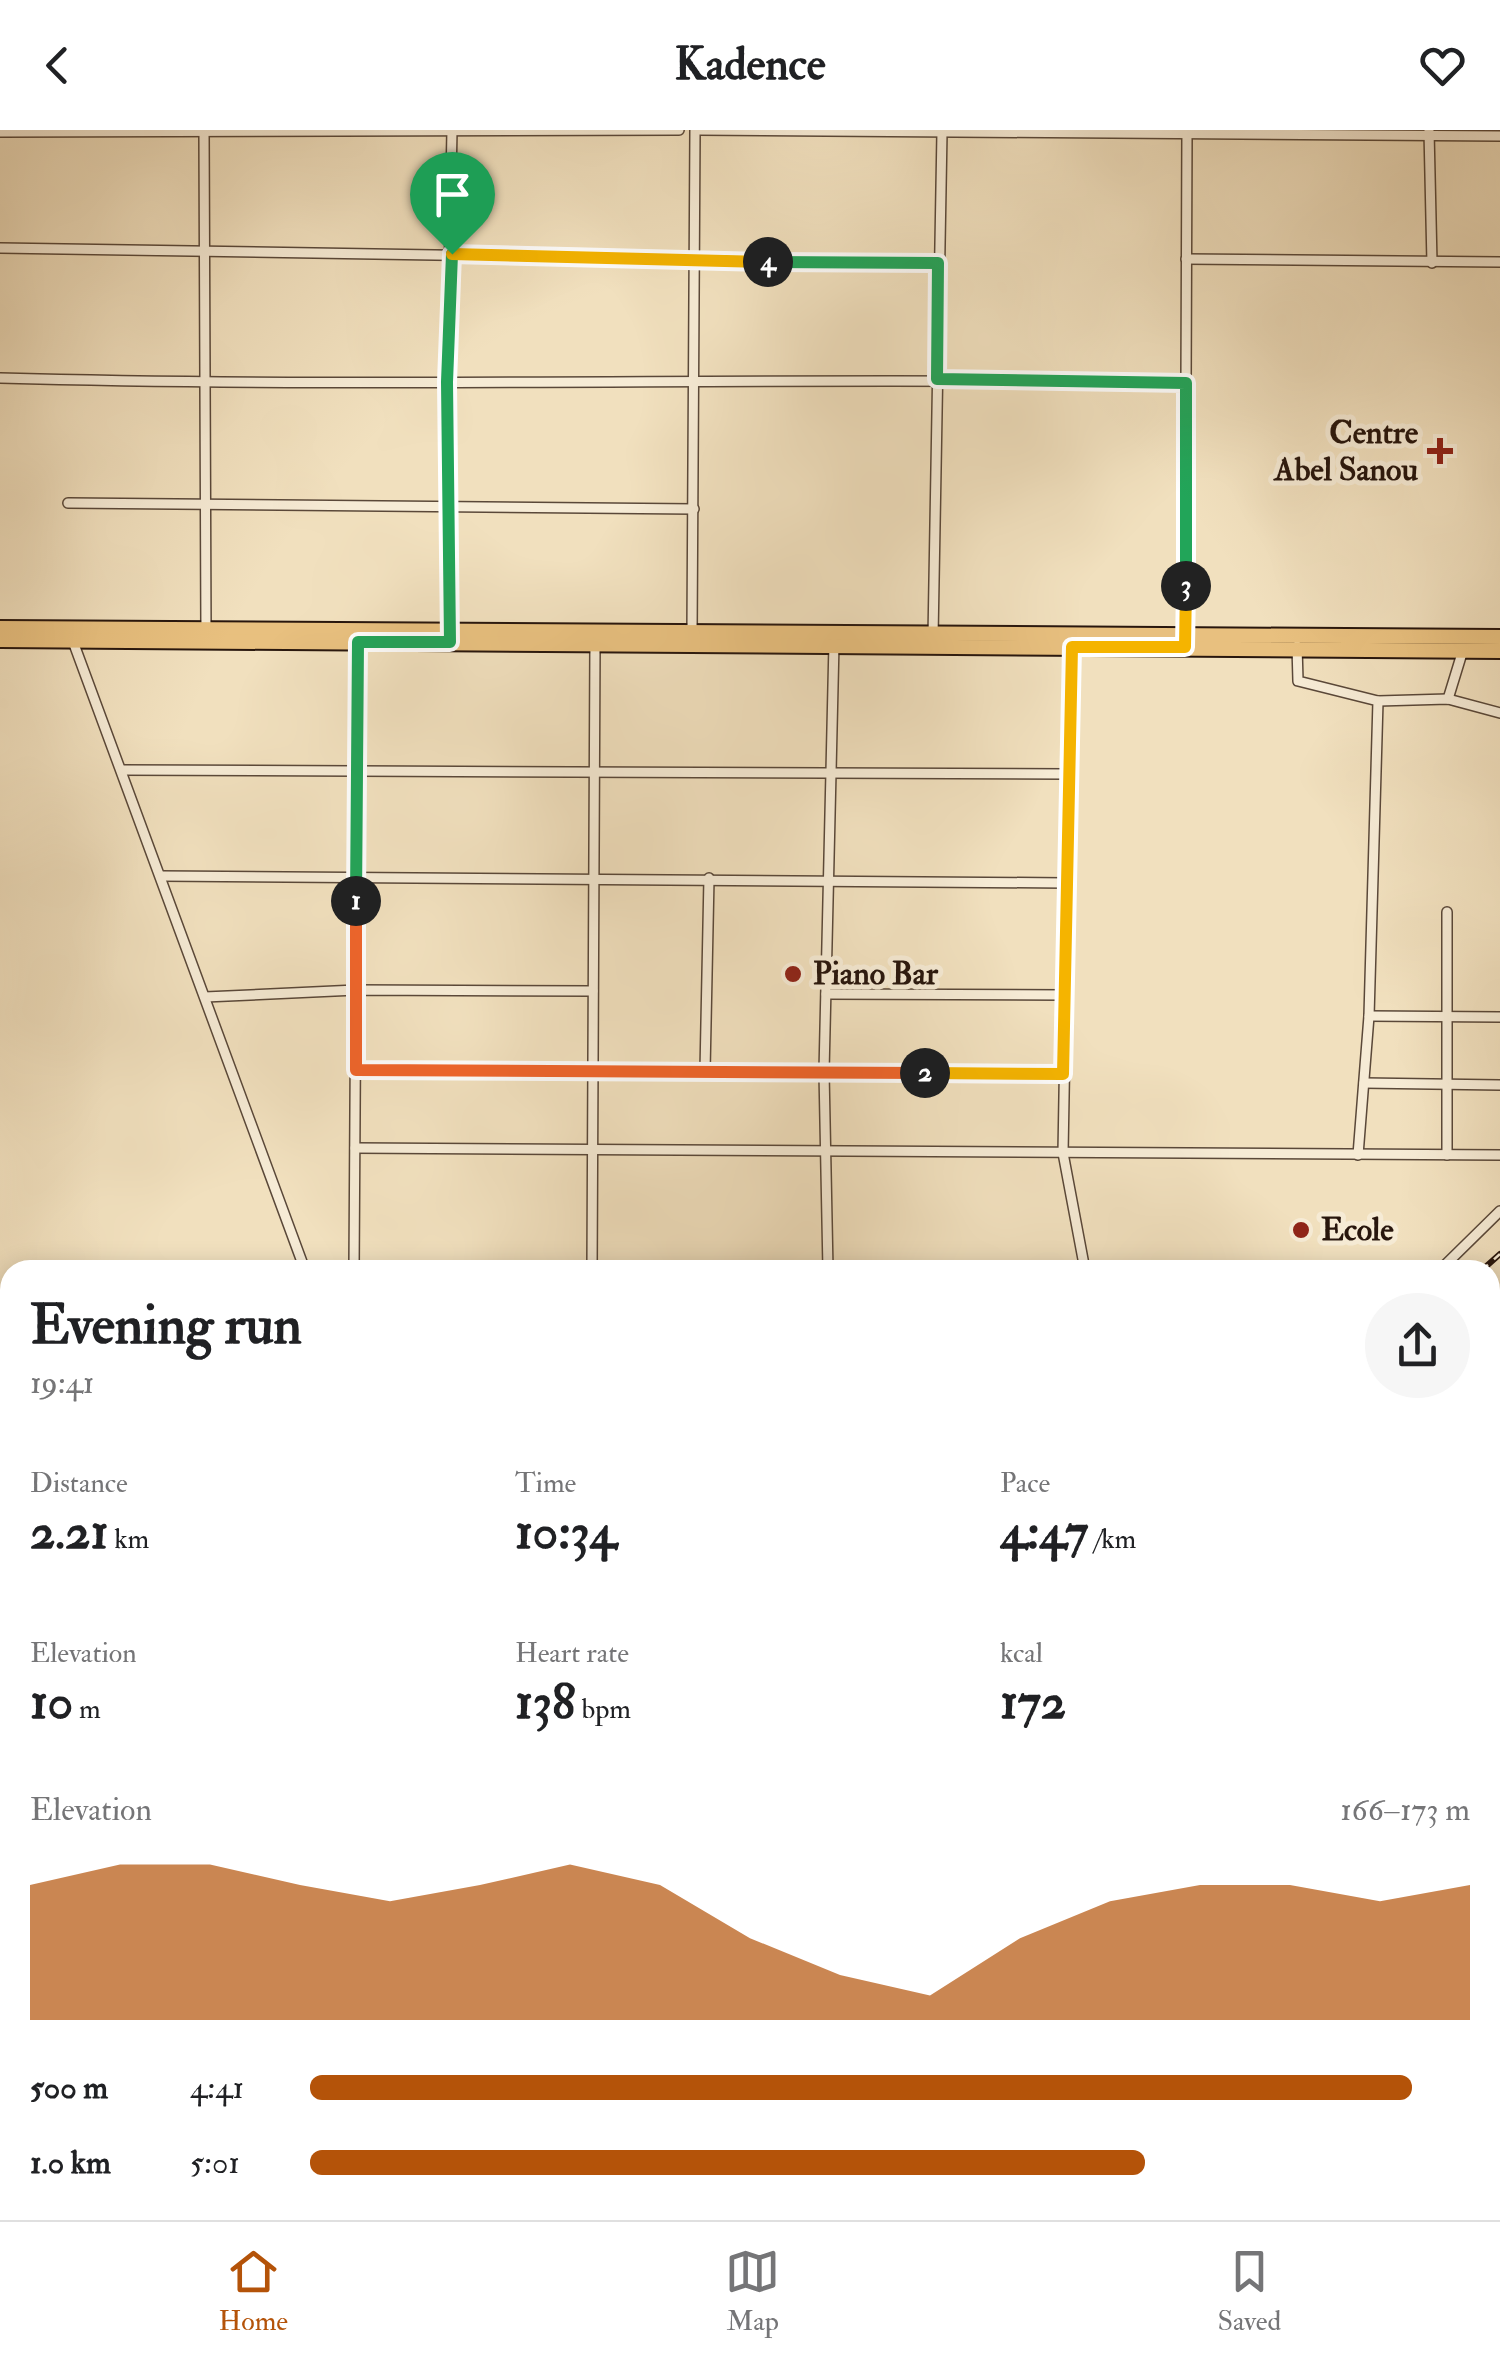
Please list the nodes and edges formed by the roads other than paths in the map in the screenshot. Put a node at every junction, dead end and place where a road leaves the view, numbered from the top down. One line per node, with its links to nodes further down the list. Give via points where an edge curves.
1 (679, 130): 4 (street)
2 (697, 130): 6 (street); 14 (street)
3 (204, 131): 4 (street); 5 (street); 11 (street)
4 (452, 131): 12 (street)
5 (0, 132)
6 (942, 132): 8 (street); 16 (street)
7 (1429, 132): 8 (street); 9 (street); 17 (street)
8 (1187, 133): 13 (street)
9 (1500, 136)
10 (0, 248): 11 (street)
11 (206, 250): 12 (street); 22 (street)
12 (452, 254): 14 (street); 20 (street)
13 (1186, 259): 17 (street); 21 (street)
14 (693, 261): 16 (street); 23 (street)
15 (1500, 262): 17 (street)
16 (938, 263): 19 (street)
17 (1432, 263)
18 (0, 378): 22 (street)
19 (937, 379): 21 (street); 23 (street); 38 (street)
20 (447, 382): 22 (street); 23 (street); 26 (street)
21 (1186, 383): 39 (street)
22 (204, 384): 24 (street)
23 (692, 384): 27 (street)
24 (204, 502): 25 (street); 26 (street); 30 (street)
25 (68, 503)
26 (451, 509): 27 (street); 32 (street)
27 (694, 509): 36 (street)
28 (0, 628): 29 (main road)
29 (71, 634): 30 (main road); 34 (main road); 47 (street)
30 (206, 636): 31 (main road)
31 (358, 636): 32 (main road); 48 (street)
32 (450, 637): 35 (main road)
33 (1500, 637): 41 (main road)
34 (0, 640)
35 (596, 640): 36 (main road); 49 (street)
36 (692, 640): 37 (main road)
37 (834, 640): 38 (main road); 50 (street)
38 (934, 640): 39 (main road); 42 (main road)
39 (1185, 642): 40 (main road); 42 (main road)
40 (1297, 643): 41 (main road); 45 (street, via 1298,681)
41 (1463, 644): 43 (main road); 44 (street)
42 (1072, 647): 51 (street)
43 (1500, 651)
44 (1448, 699): 45 (street); 46 (street)
45 (1378, 701): 64 (street)
46 (1500, 713)
47 (122, 770): 48 (street); 52 (street)
48 (356, 771): 49 (street); 53 (street)
49 (593, 772): 50 (street); 54 (street)
50 (830, 774): 51 (street); 56 (street)
51 (1067, 774): 57 (street)
52 (161, 876): 53 (street); 63 (street)
53 (356, 877): 54 (street); 59 (street)
54 (592, 878): 55 (street); 60 (street)
55 (709, 878): 56 (street); 68 (street)
56 (828, 880): 57 (street); 61 (street)
57 (1065, 883): 62 (street)
58 (1448, 912): 65 (street)
59 (356, 990): 60 (street); 63 (street); 67 (street)
60 (593, 991): 69 (street)
61 (826, 994): 62 (street); 70 (street)
62 (1064, 995): 71 (street)
63 (205, 997): 83 (street)
64 (1369, 1016): 65 (street); 72 (street)
65 (1448, 1017): 66 (street); 73 (street)
66 (1500, 1018)
67 (356, 1070): 69 (street); 75 (street)
68 (705, 1071): 69 (street); 70 (street)
69 (592, 1072): 76 (street)
70 (824, 1072): 71 (street); 77 (street)
71 (1063, 1074): 78 (street)
72 (1364, 1083): 73 (street); 79 (street)
73 (1448, 1084): 74 (street); 80 (street)
74 (1500, 1084)
75 (355, 1148): 76 (street); 84 (street)
76 (592, 1150): 77 (street); 85 (street)
77 (826, 1150): 78 (street); 86 (street)
78 (1063, 1153): 79 (street); 87 (street)
79 (1358, 1155): 80 (street)
80 (1447, 1155): 81 (street)
81 (1500, 1155)
82 (1500, 1211): 88 (street)
83 (301, 1260)
84 (354, 1260)
85 (592, 1260)
86 (828, 1260)
87 (1083, 1260)
88 (1450, 1260)

